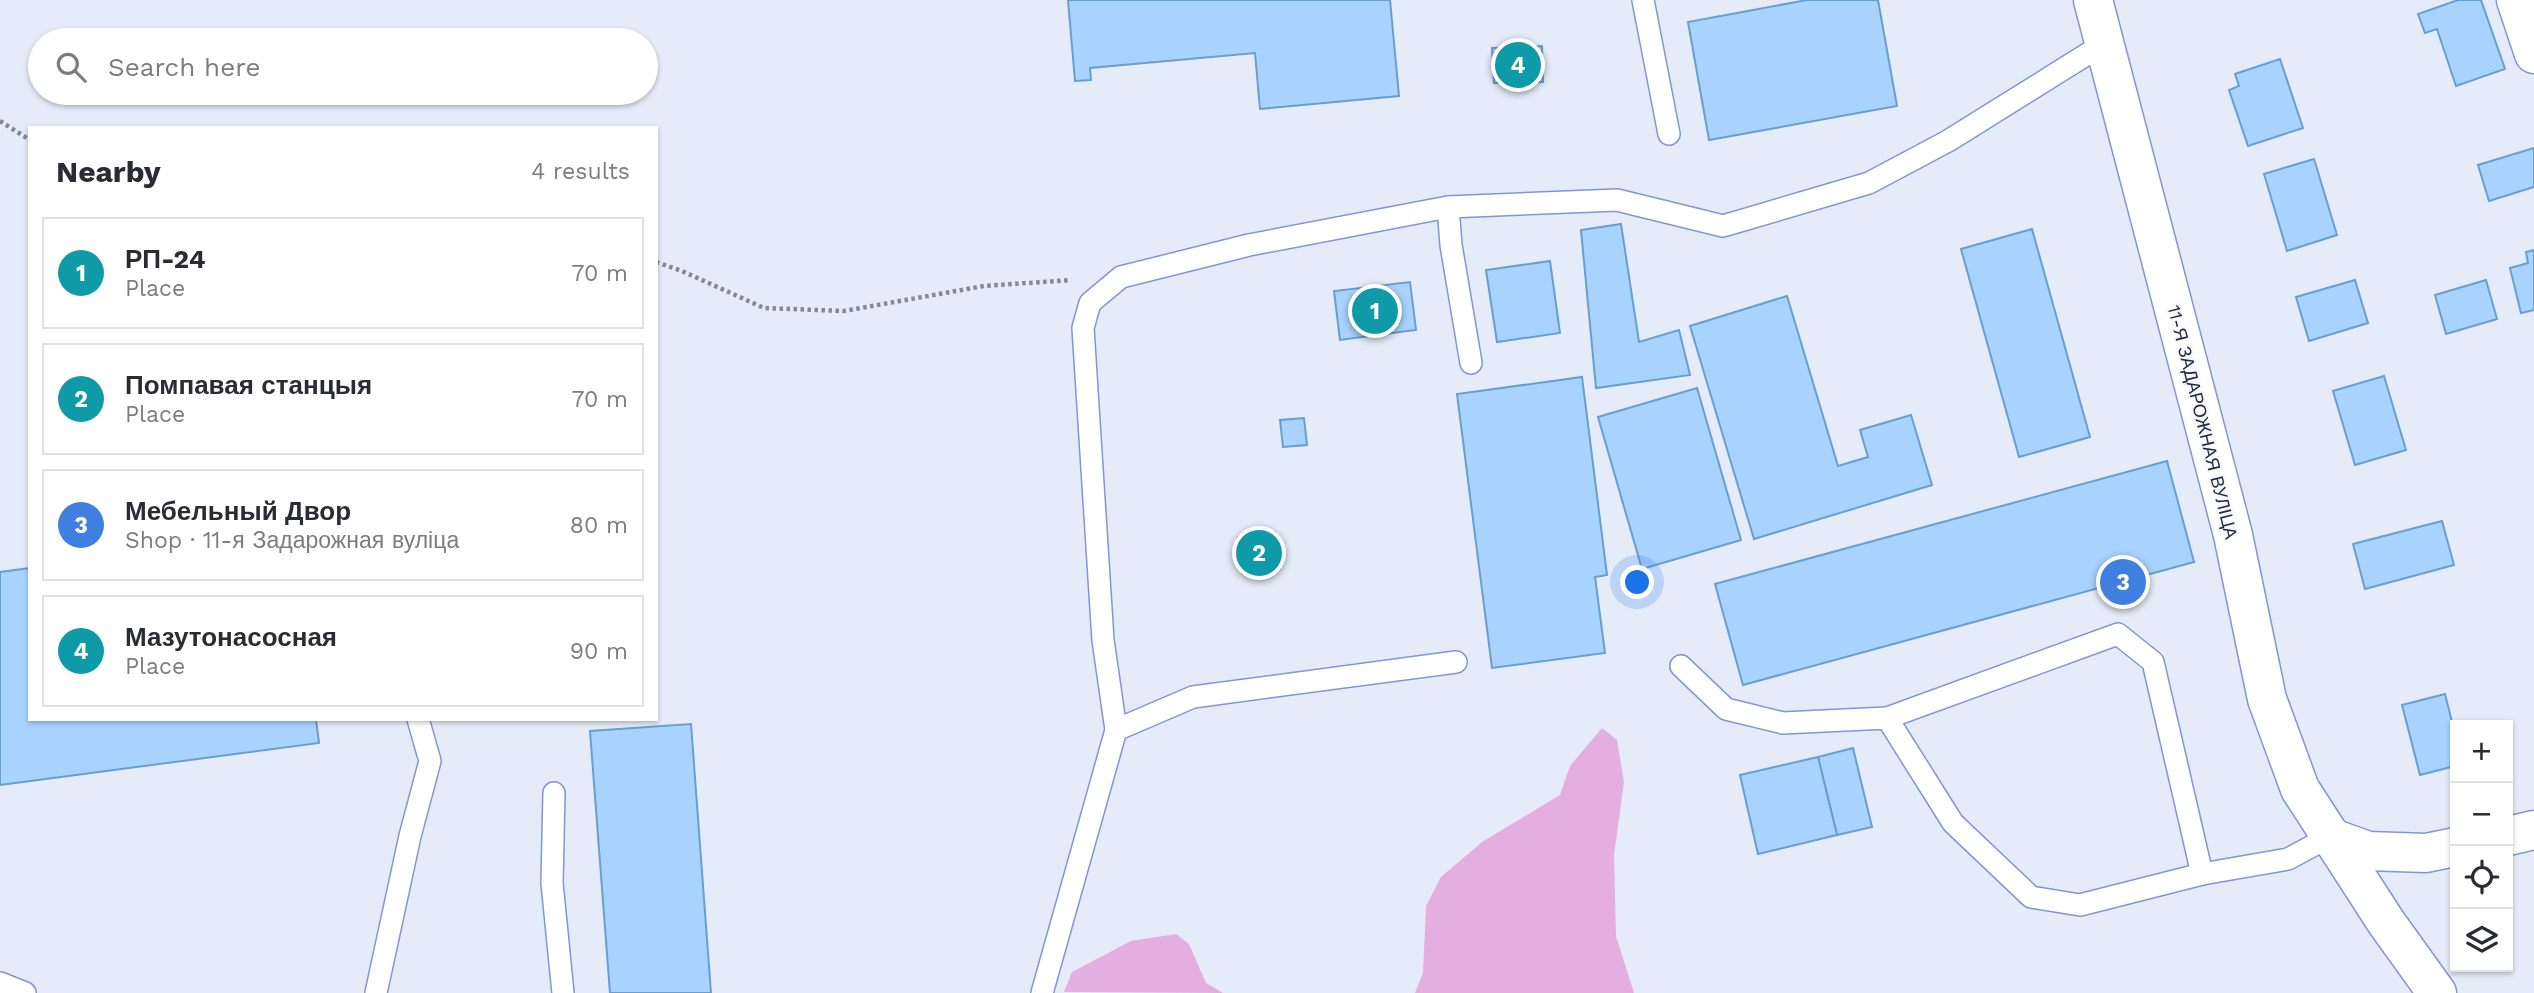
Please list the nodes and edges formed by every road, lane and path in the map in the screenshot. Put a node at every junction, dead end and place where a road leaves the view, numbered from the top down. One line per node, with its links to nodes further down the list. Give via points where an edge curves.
1 (1643, 0): 7 (lane)
2 (2093, 0): 4 (main road, 11-Я ЗАДАРОЖНАЯ ВУЛІЦА)
3 (2516, 0): 5 (main road)
4 (2105, 43): 9 (lane, via 1948,141 1869,183 1723,226 1617,200); 21 (main road, 11-Я ЗАДАРОЖНАЯ ВУЛІЦА, via 2233,535 2267,699 2300,789)
5 (2534, 54)
6 (0, 121): 8 (path)
7 (1669, 134)
8 (28, 139)
9 (1448, 207): 11 (lane, via 1249,244); 12 (lane)
10 (658, 263): 11 (path, via 764,308 844,311 984,286)
11 (1121, 277): 17 (lane, via 1090,303 1083,328 1103,640)
12 (1471, 363)
13 (1456, 662): 17 (lane, via 1193,697)
14 (1681, 666): 15 (lane, via 1726,709 1783,723)
15 (1887, 718): 23 (lane, via 1953,823 2031,897 2080,905); 23 (lane, via 2118,634 2153,662)
16 (419, 721): 26 (lane, via 430,761)
17 (1116, 730): 28 (lane)
18 (554, 793): 27 (lane, via 552,884)
19 (2534, 830): 20 (main road)
20 (2513, 835)
21 (2329, 837): 22 (main road, via 2368,851 2426,853); 23 (lane, via 2288,859); 29 (main road, 11-Я ЗАДАРОЖНАЯ ВУЛІЦА)
22 (2450, 848)
23 (2202, 874)
24 (0, 983): 25 (lane)
25 (25, 993)
26 (376, 993)
27 (563, 993)
28 (1042, 993)
29 (2437, 993)

